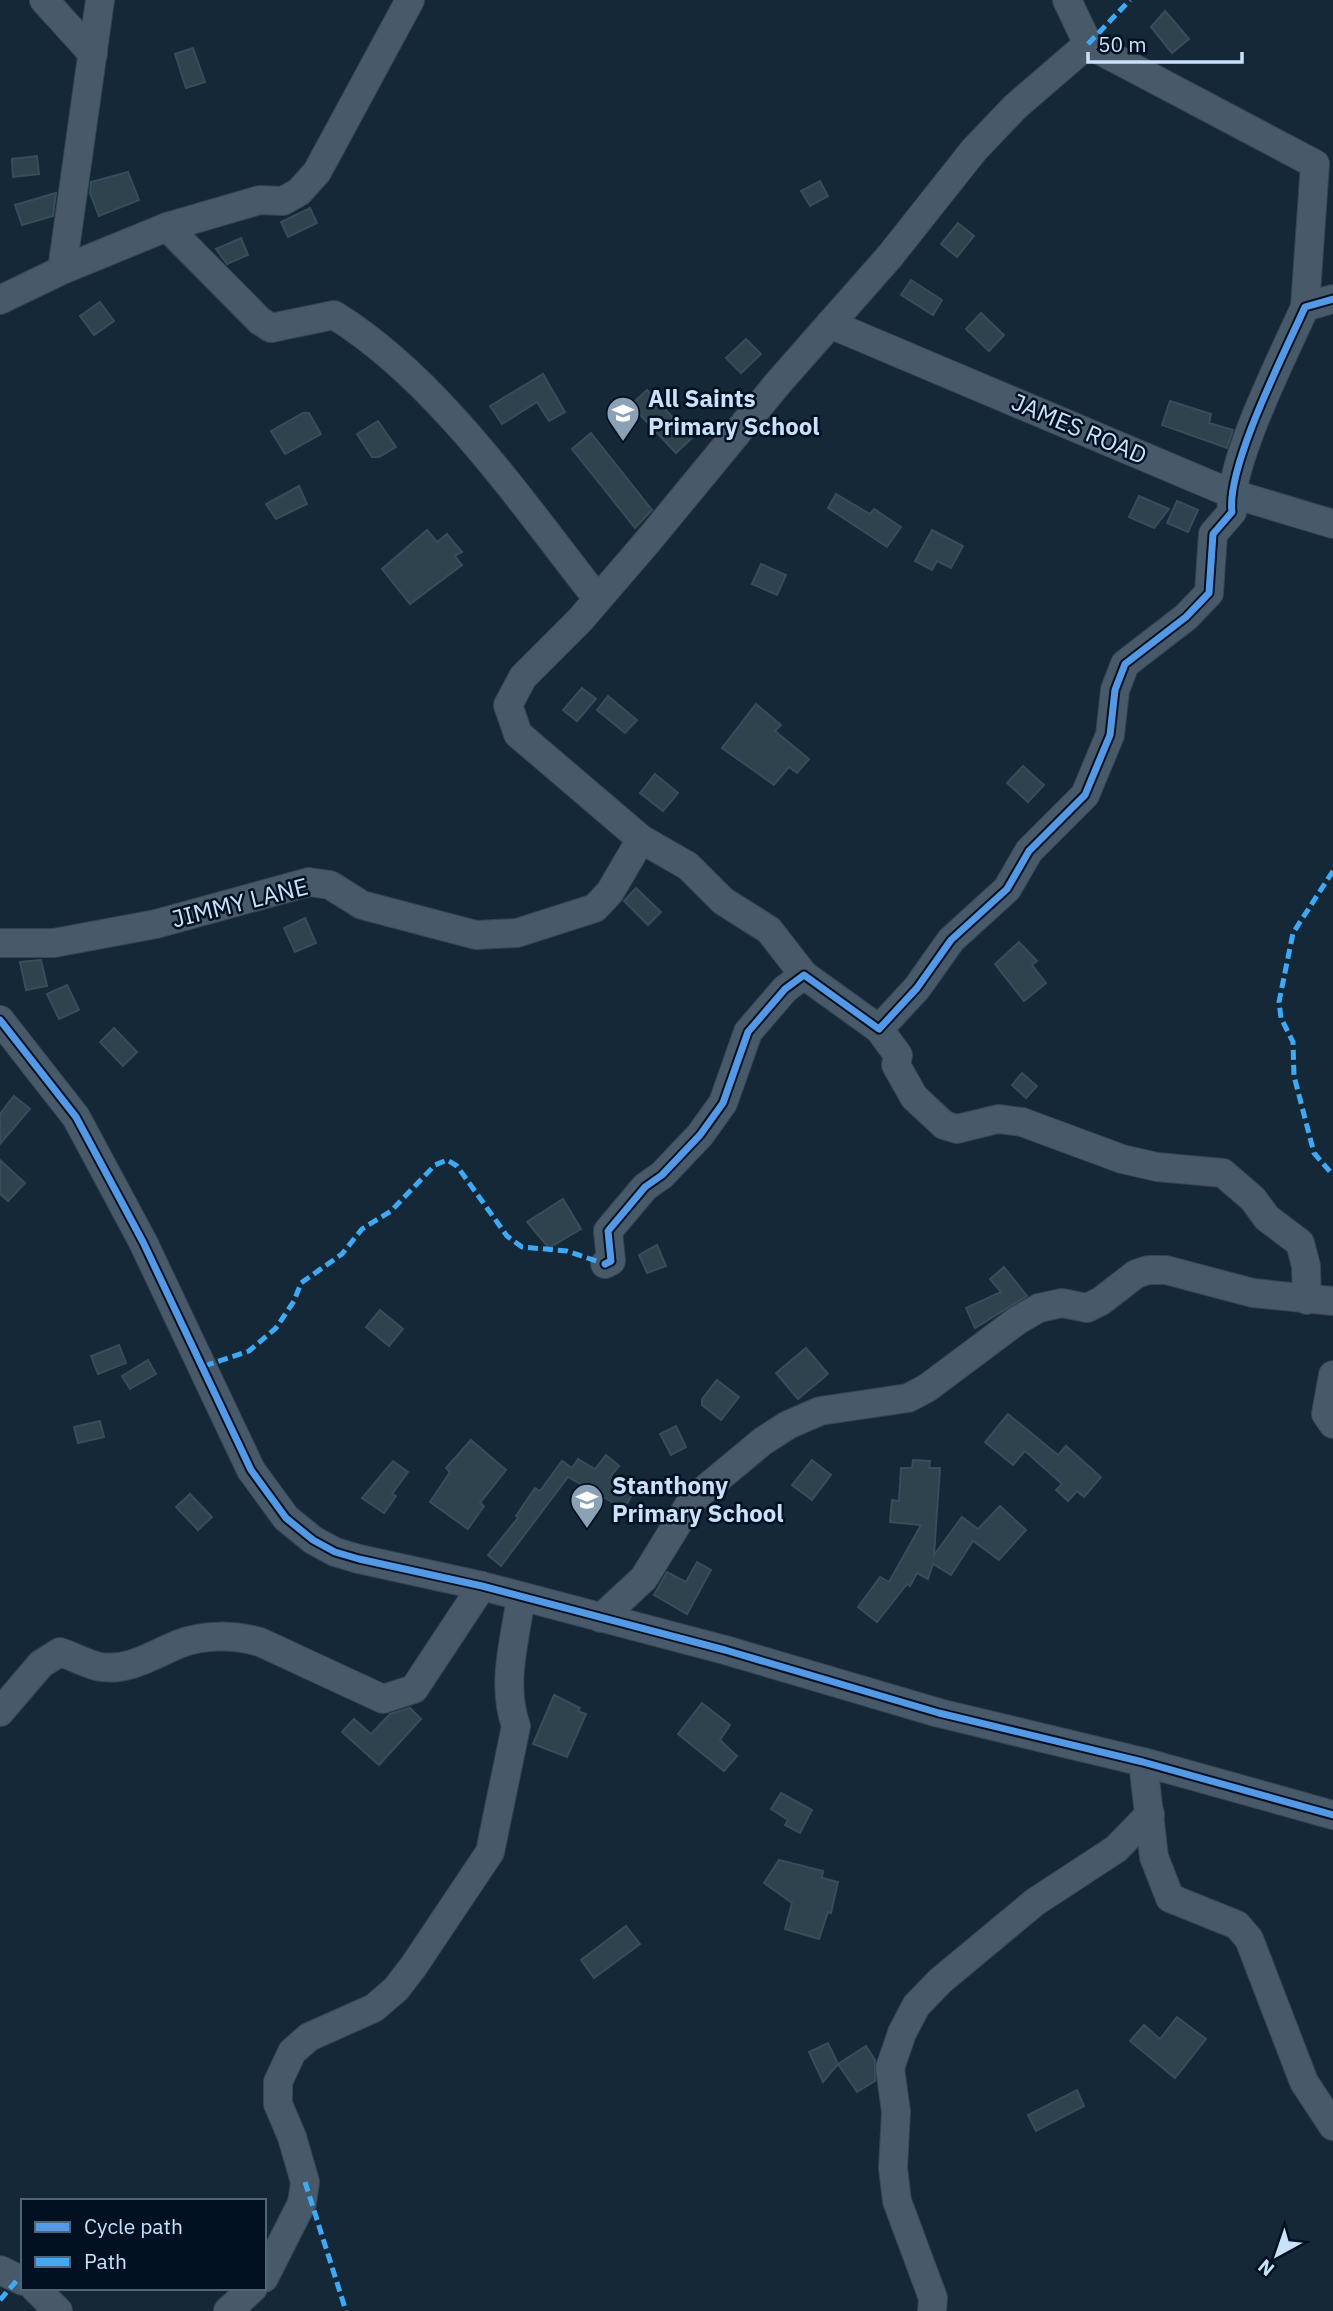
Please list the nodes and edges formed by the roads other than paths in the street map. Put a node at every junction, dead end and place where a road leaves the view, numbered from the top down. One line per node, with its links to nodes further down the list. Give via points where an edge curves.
1 (44, 0): 6 (street)
2 (100, 0): 6 (street)
3 (410, 0): 8 (street, via 317,172 299,191 283,201 260,200)
4 (1067, 0): 5 (street)
5 (1087, 44): 7 (street); 13 (street, via 974,150)
6 (93, 54): 9 (street)
7 (1324, 167): 12 (street)
8 (167, 227): 9 (street); 16 (street, via 271,328 334,315 366,335 493,466)
9 (62, 270): 11 (street)
10 (1333, 299): 12 (street)
11 (0, 300)
12 (1305, 307): 14 (street, via 1262,401)
13 (830, 324): 14 (street, JAMES ROAD); 16 (street)
14 (1230, 493): 15 (street, JAMES ROAD); 21 (street, via 1232,512 1213,534 1209,593 1121,670 1110,735 1085,796 1029,851 1007,888 951,940 917,988)
15 (1333, 524)
16 (597, 598): 17 (street, via 523,677 508,705 518,734)
17 (641, 839): 18 (street, JIMMY LANE, via 596,908 517,933 477,935 362,905 330,885 309,881 156,924 54,943); 19 (street, via 688,866 723,901 769,930)
18 (0, 943)
19 (804, 975): 21 (street); 22 (street, via 775,998 748,1032 723,1103 700,1135 608,1231 611,1261)
20 (0, 1020): 26 (street, via 76,1117 143,1242 251,1470 286,1518 335,1552)
21 (878, 1029): 23 (street, via 898,1055 896,1065 908,1089 944,1125 957,1129 998,1119 1022,1122 1122,1159 1223,1173 1267,1218 1300,1243)
22 (605, 1264)
23 (1320, 1301): 28 (street, via 1253,1293 1148,1269 1087,1308 1062,1303 1039,1308 908,1398 820,1411 763,1441 692,1500 644,1578)
24 (1333, 1375): 25 (street, via 1326,1414)
25 (1333, 1424)
26 (482, 1586): 27 (street); 29 (street, via 414,1689 383,1699 260,1642 222,1637 182,1643 138,1664 101,1667 60,1652 41,1664)
27 (521, 1597): 28 (street); 35 (street, via 508,1684 516,1726 490,1852 396,1989 374,2008 309,2037 292,2052 278,2082 278,2104 305,2182 302,2203)
28 (601, 1618): 30 (street, via 939,1713)
29 (0, 1712)
30 (1143, 1762): 31 (street); 32 (street)
31 (1150, 1814): 33 (street, via 1154,1857 1170,1898 1237,1925 1249,1939 1304,2082); 41 (street, via 1116,1849 1035,1902 940,1981 916,2006 902,2033 890,2068 896,2112 893,2168 897,2201 933,2298)
32 (1333, 1815)
33 (1333, 2126)
34 (0, 2270): 36 (street)
35 (266, 2274)
36 (21, 2280)
37 (37, 2290): 39 (street)
38 (251, 2290): 40 (street)
39 (58, 2311)
40 (228, 2311)
41 (932, 2311)

